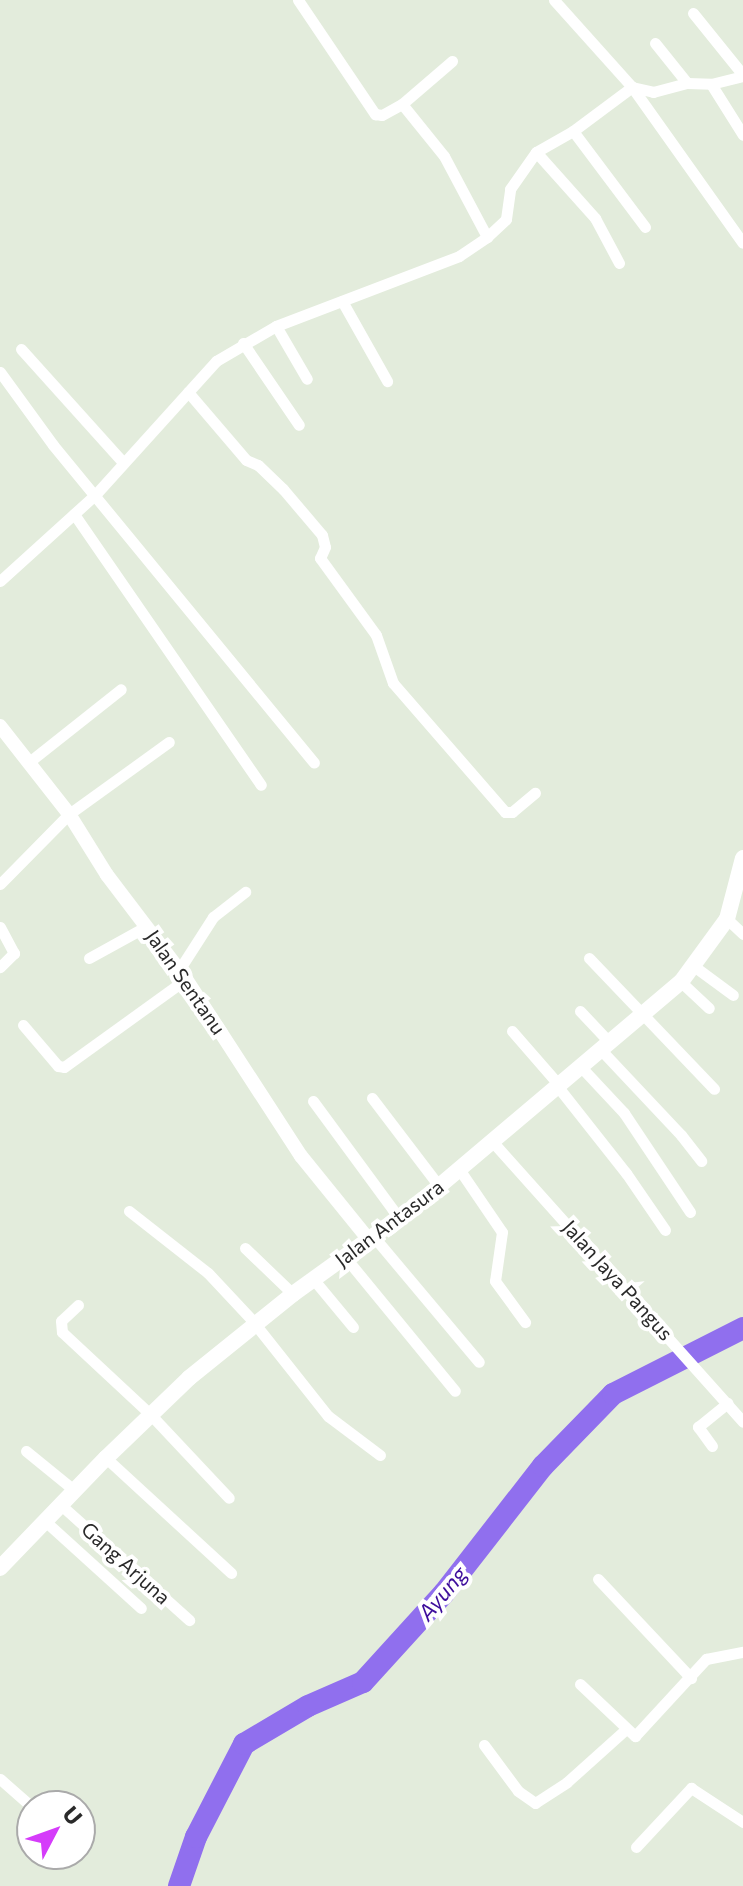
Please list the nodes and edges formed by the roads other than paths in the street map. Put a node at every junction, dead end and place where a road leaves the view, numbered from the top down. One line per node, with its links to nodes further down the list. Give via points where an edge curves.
1 (298, 0): 10 (street, via 375,114)
2 (554, 0): 9 (street)
3 (693, 13): 6 (street)
4 (655, 43): 7 (street)
5 (452, 61): 10 (street)
6 (743, 76): 8 (street)
7 (687, 83): 8 (street); 9 (street, via 653,92)
8 (711, 84): 12 (street)
9 (632, 87): 11 (street); 16 (street)
10 (402, 104): 15 (street, via 444,156)
11 (573, 131): 13 (street); 14 (street)
12 (743, 135)
13 (536, 152): 15 (street, via 510,189 506,219); 17 (street, via 595,218)
14 (645, 227)
15 (487, 237): 18 (street, via 459,256)
16 (743, 243)
17 (619, 263)
18 (342, 301): 19 (street); 24 (street)
19 (276, 326): 20 (street); 23 (street)
20 (243, 343): 25 (street, via 216,361); 26 (street)
21 (21, 349): 27 (street)
22 (0, 372): 28 (street)
23 (307, 379)
24 (387, 381)
25 (188, 392): 27 (street); 37 (street, via 246,460 283,489 322,535 320,558 376,635 393,683 502,810 512,812)
26 (299, 425)
27 (122, 461): 28 (street)
28 (95, 495): 29 (street); 35 (street)
29 (74, 514): 30 (street); 36 (street)
30 (0, 581)
31 (121, 689): 34 (street)
32 (0, 726): 34 (street, Jalan Sentanu)
33 (169, 742): 38 (street)
34 (29, 762): 38 (street, Jalan Sentanu)
35 (314, 763)
36 (261, 785)
37 (535, 793)
38 (69, 814): 40 (street); 43 (street, Jalan Sentanu)
39 (743, 858): 42 (main road, Jalan Antasura)
40 (0, 884)
41 (245, 892): 50 (street, via 205,926)
42 (727, 919): 45 (street); 49 (main road, Jalan Antasura)
43 (147, 926): 46 (street); 50 (street, Jalan Sentanu)
44 (0, 927): 48 (street, via 14,953)
45 (743, 934)
46 (89, 958)
47 (589, 958): 55 (street)
48 (0, 967)
49 (695, 967): 51 (main road, Jalan Antasura); 52 (street)
50 (183, 975): 56 (street, via 64,1067); 72 (street, Jalan Sentanu, via 301,1156)
51 (681, 982): 53 (street); 55 (main road, Jalan Antasura)
52 (733, 995)
53 (709, 1008)
54 (580, 1011): 58 (street)
55 (641, 1016): 58 (main road, Jalan Antasura); 61 (street)
56 (23, 1025)
57 (512, 1031): 60 (street)
58 (605, 1046): 59 (main road, Jalan Antasura); 65 (street)
59 (581, 1067): 60 (main road, Jalan Antasura); 69 (street, via 624,1113)
60 (559, 1087): 64 (main road, Jalan Antasura); 71 (street)
61 (714, 1089)
62 (372, 1098): 67 (street)
63 (313, 1101): 70 (street)
64 (491, 1140): 66 (main road, Jalan Antasura); 83 (street, Jalan Jaya Pangus)
65 (701, 1161)
66 (459, 1169): 67 (main road, Jalan Antasura); 78 (street, via 502,1232 495,1281)
67 (439, 1186): 70 (main road, Jalan Antasura)
68 (129, 1211): 79 (street, via 208,1273)
69 (690, 1212)
70 (399, 1218): 72 (main road, Jalan Antasura)
71 (665, 1230)
72 (372, 1238): 74 (main road, Jalan Antasura); 81 (street)
73 (245, 1248): 76 (street)
74 (345, 1257): 75 (main road, Jalan Antasura); 82 (street)
75 (314, 1280): 76 (main road, Jalan Antasura); 80 (street)
76 (293, 1294): 79 (main road, Jalan Antasura)
77 (78, 1305): 84 (street, via 61,1321 62,1332)
78 (525, 1322)
79 (256, 1325): 84 (main road, Jalan Antasura); 88 (street, via 328,1416)
80 (353, 1327)
81 (479, 1362)
82 (455, 1391)
83 (728, 1403): 85 (street, Jalan Jaya Pangus); 86 (street, via 698,1427)
84 (150, 1414): 89 (main road, Jalan Antasura); 91 (street)
85 (743, 1422)
86 (712, 1446)
87 (26, 1451): 90 (street)
88 (380, 1455)
89 (106, 1458): 90 (main road, Jalan Antasura); 95 (street)
90 (75, 1491): 92 (main road, Jalan Antasura)
91 (229, 1498)
92 (62, 1506): 93 (main road, Jalan Antasura); 98 (street, Gang Arjuna)
93 (46, 1522): 94 (main road, Jalan Antasura); 97 (street)
94 (0, 1568)
95 (231, 1573)
96 (598, 1579): 100 (street)
97 (141, 1608)
98 (189, 1620)
99 (743, 1652): 100 (street, via 710,1657)
100 (691, 1678): 102 (street, via 638,1735)
101 (580, 1684): 102 (street)
102 (626, 1729): 103 (street, via 567,1782 530,1804)
103 (484, 1745)
104 (0, 1779): 105 (street)
105 (16, 1793)
106 (743, 1822): 107 (street, via 691,1788)
107 (636, 1847)

